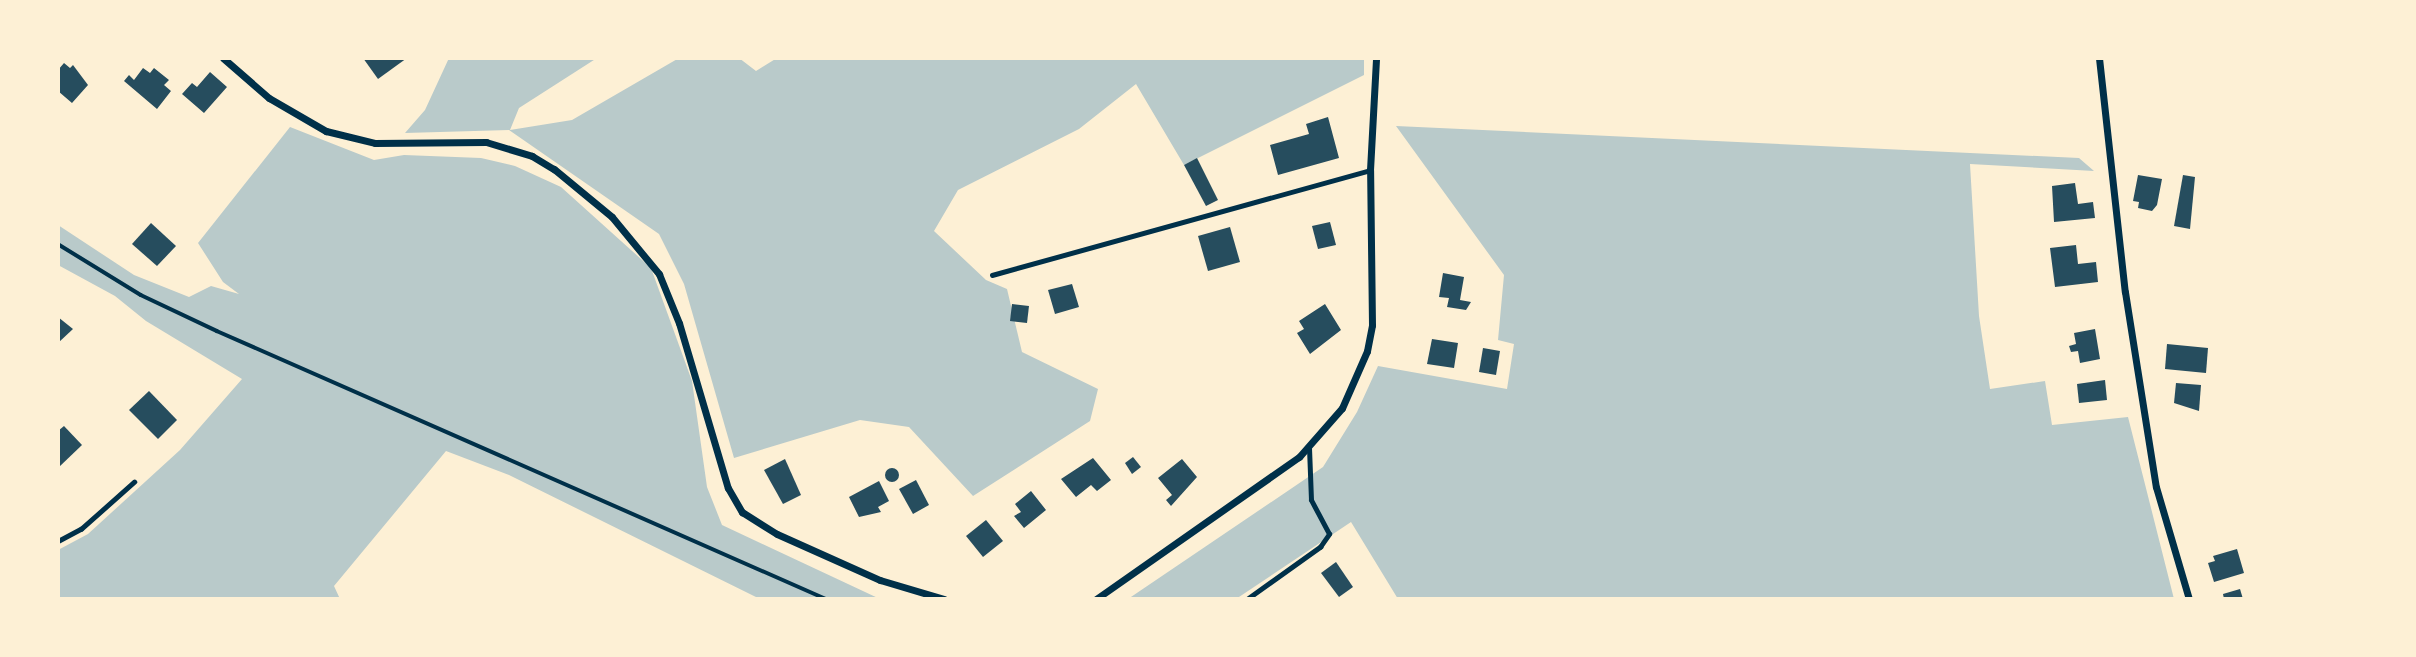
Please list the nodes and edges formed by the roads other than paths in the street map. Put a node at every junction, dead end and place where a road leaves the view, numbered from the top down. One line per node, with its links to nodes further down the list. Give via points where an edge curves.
1 (223, 58): 9 (street, via 269,98 326,131 375,143 486,142 532,156 554,169 612,217 659,274 687,348 728,488 742,512 777,534 880,580)
2 (1376, 58): 4 (street)
3 (2099, 58): 12 (street, via 2124,292 2152,461)
4 (1370, 170): 5 (lane); 6 (street, via 1372,325 1367,351 1342,408)
5 (992, 275)
6 (1309, 449): 10 (street); 11 (lane, via 1311,500 1329,534 1320,547)
7 (134, 482): 8 (lane, via 81,529)
8 (58, 541)
9 (944, 599)
10 (1097, 599)
11 (1247, 599)
12 (2189, 599)

